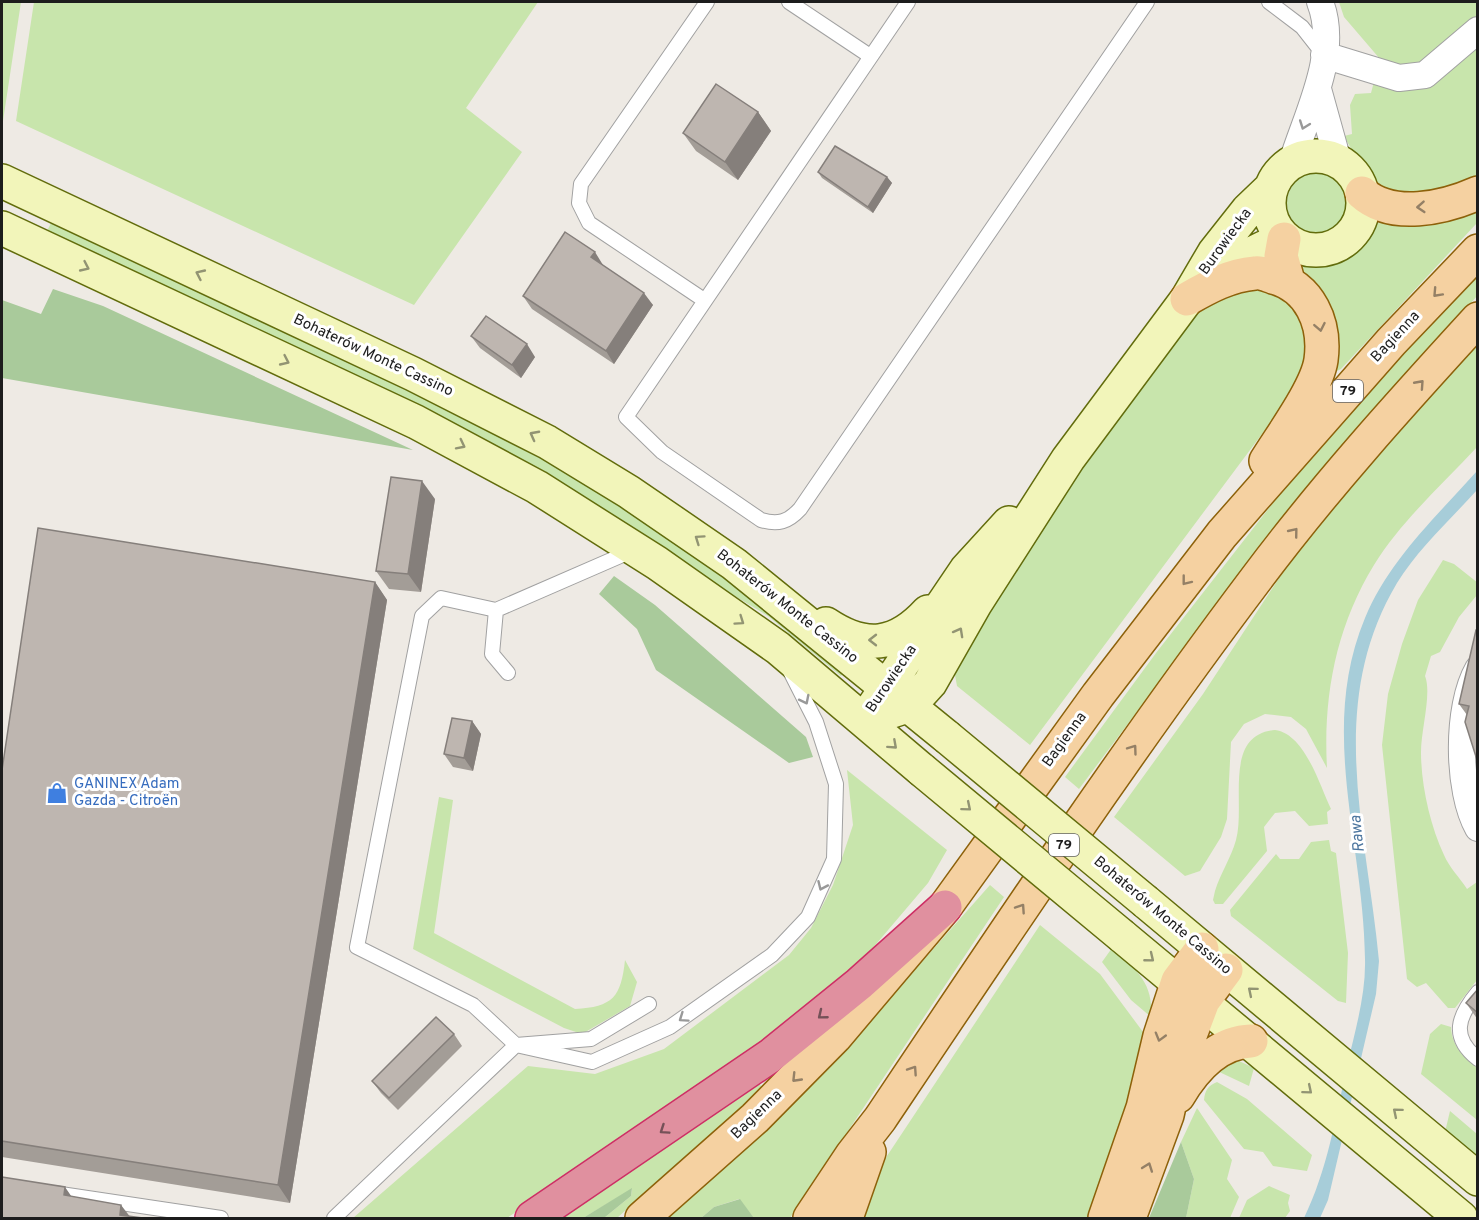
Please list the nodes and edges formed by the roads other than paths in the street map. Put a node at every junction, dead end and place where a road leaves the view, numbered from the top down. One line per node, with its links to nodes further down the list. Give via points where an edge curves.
1 (707, 2): 22 (lane, via 581,184 579,203 590,223)
2 (789, 2): 9 (lane)
3 (909, 2): 9 (lane)
4 (1147, 2): 22 (lane, via 791,519 775,524 761,520 662,452 626,417)
5 (1269, 2): 8 (lane, via 1302,27)
6 (1320, 2): 8 (street, via 1324,13)
7 (1478, 30): 8 (street, via 1425,75 1399,78)
8 (1324, 55): 10 (street)
9 (870, 56): 22 (lane)
10 (1318, 89): 11 (street); 12 (street, one-way to 12)
11 (1338, 161): 12 (street, via 1314,156); 15 (street, via 1357,180)
12 (1292, 162): 14 (street, via 1279,173)
13 (2, 180): 28 (street, Bohaterów Monte Cassino, one-way to 13, via 678,524 547,442 413,374)
14 (1271, 188): 18 (street, via 1270,216); 21 (street, Burowiecka, via 1214,253)
15 (1362, 193): 16 (main road, one-way to 15, via 1460,201 1421,208 1393,208 1371,201); 18 (street, via 1363,206 1355,230 1335,247 1310,251)
16 (1478, 193)
17 (2, 228): 26 (street, one-way to 26, via 426,427 507,469)
18 (1284, 239): 20 (main road, via 1281,256); 21 (street, Burowiecka, via 1228,265)
19 (1478, 251): 25 (main road, Bagienna / 79, one-way to 25, via 1391,342)
20 (1288, 281): 21 (main road, via 1258,272 1246,274 1211,285); 25 (main road, one-way to 25, via 1304,293 1316,313 1322,333 1321,361 1314,381)
21 (1187, 299): 24 (street, Burowiecka)
22 (704, 300)
23 (1478, 319): 47 (main road, 79, one-way to 23, via 1063,846 1257,578 1330,487)
24 (1068, 459): 27 (street, Burowiecka); 33 (street, Burowiecka, one-way to 24, via 975,604)
25 (1222, 534): 36 (main road, Bagienna / 79, one-way to 36, via 1098,695)
26 (635, 549): 29 (lane); 30 (street, one-way to 30)
27 (966, 570): 28 (street, one-way to 28, via 914,628 890,639 873,641 849,639); 33 (street, Burowiecka)
28 (763, 585): 33 (street, Bohaterów Monte Cassino)
29 (496, 610): 32 (lane, via 492,654); 43 (lane, via 441,598 422,616 357,947 473,1005)
30 (778, 648): 34 (street); 43 (lane, one-way to 43, via 816,722 836,784 834,859 808,917 772,955 670,1027 592,1062)
31 (1478, 669): 35 (street, via 1463,726 1462,773)
32 (507, 673)
33 (909, 692): 34 (street, Burowiecka); 37 (street, Bohaterów Monte Cassino, bridge, via 944,734)
34 (865, 720): 39 (street, one-way to 39, bridge)
35 (1478, 828)
36 (945, 907): 52 (highway, one-way to 52, via 860,984 770,1056); 53 (main road, Bagienna / 79, one-way to 53, via 805,1068)
37 (1202, 949): 38 (street, Bohaterów Monte Cassino); 39 (main road)
38 (1226, 970): 41 (main road); 48 (street, Bohaterów Monte Cassino, one-way to 38)
39 (1178, 981): 41 (street); 56 (main road, one-way to 56, via 1143,1108)
40 (1478, 992): 45 (lane, via 1463,1010 1460,1026 1463,1042)
41 (1203, 1001): 44 (street); 46 (main road, via 1177,1070)
42 (649, 1004): 43 (lane, via 591,1040)
43 (516, 1045): 51 (lane)
44 (1257, 1047): 46 (main road, via 1235,1041 1197,1067); 58 (street, one-way to 58)
45 (1478, 1059)
46 (1167, 1115): 57 (main road, one-way to 46)
47 (880, 1119): 54 (main road, 79); 55 (main road)
48 (1478, 1179)
49 (36, 1191): 50 (lane)
50 (221, 1218)
51 (334, 1218)
52 (532, 1218)
53 (642, 1218)
54 (810, 1218)
55 (846, 1218)
56 (1105, 1218)
57 (1129, 1218)
58 (1461, 1218)

